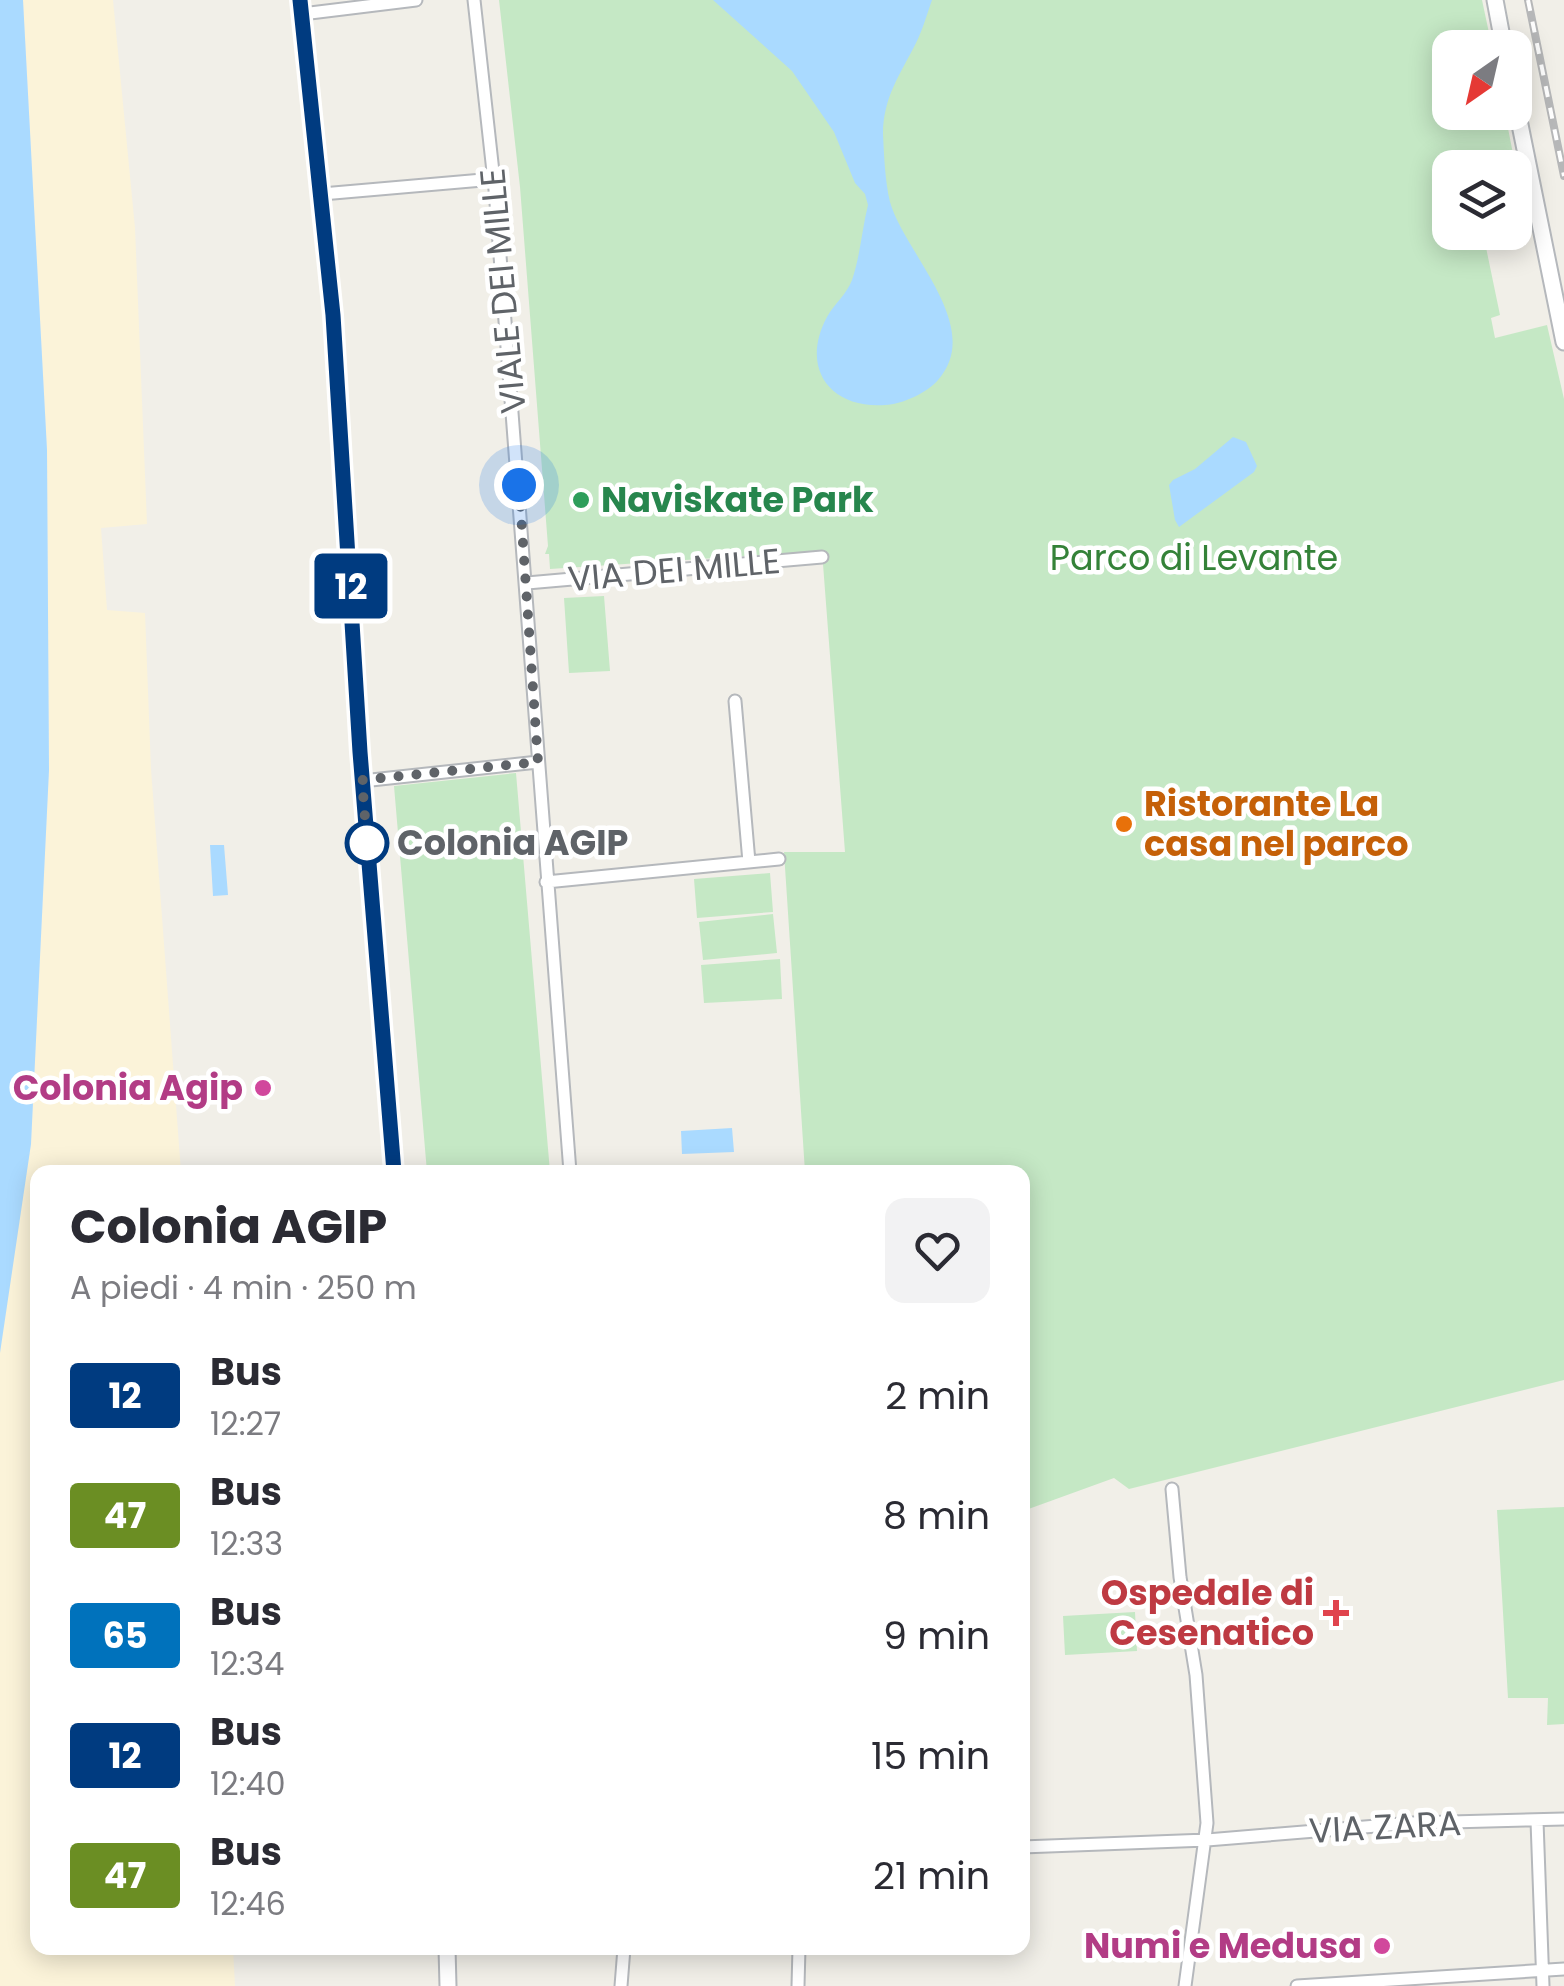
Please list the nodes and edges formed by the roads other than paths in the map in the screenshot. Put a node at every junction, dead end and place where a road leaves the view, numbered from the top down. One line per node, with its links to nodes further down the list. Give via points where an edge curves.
1 (416, 0): 4 (street)
2 (474, 0): 7 (street, VIALE DEI MILLE)
3 (1495, 0): 5 (street)
4 (301, 7): 8 (street)
5 (1501, 30)
6 (1521, 130): 9 (street)
7 (494, 179): 8 (street); 11 (street, VIALE DEI MILLE)
8 (322, 194): 14 (street)
9 (1564, 342)
10 (822, 557): 11 (street, VIA DEI MILLE)
11 (527, 582): 13 (street, VIALE DEI MILLE)
12 (735, 701): 16 (street)
13 (538, 762): 14 (street); 17 (street, VIALE DEI MILLE)
14 (362, 780): 18 (street)
15 (780, 859): 16 (street)
16 (749, 862): 17 (street)
17 (546, 882): 19 (street, VIALE DEI MILLE)
18 (393, 1165)
19 (569, 1165)
20 (1172, 1489): 23 (street, via 1196,1675)
21 (1564, 1819): 22 (street, VIA ZARA)
22 (1537, 1821): 23 (street, VIA ZARA, via 1413,1822); 29 (street)
23 (1207, 1840): 24 (street, VIA ZARA); 33 (street)
24 (1030, 1848)
25 (447, 1955): 30 (street)
26 (623, 1955): 31 (street)
27 (799, 1955): 32 (street)
28 (1564, 1969): 29 (street)
29 (1544, 1970): 34 (street); 35 (street)
30 (448, 1986)
31 (621, 1986)
32 (798, 1986)
33 (1185, 1986)
34 (1297, 1986)
35 (1543, 1986)

